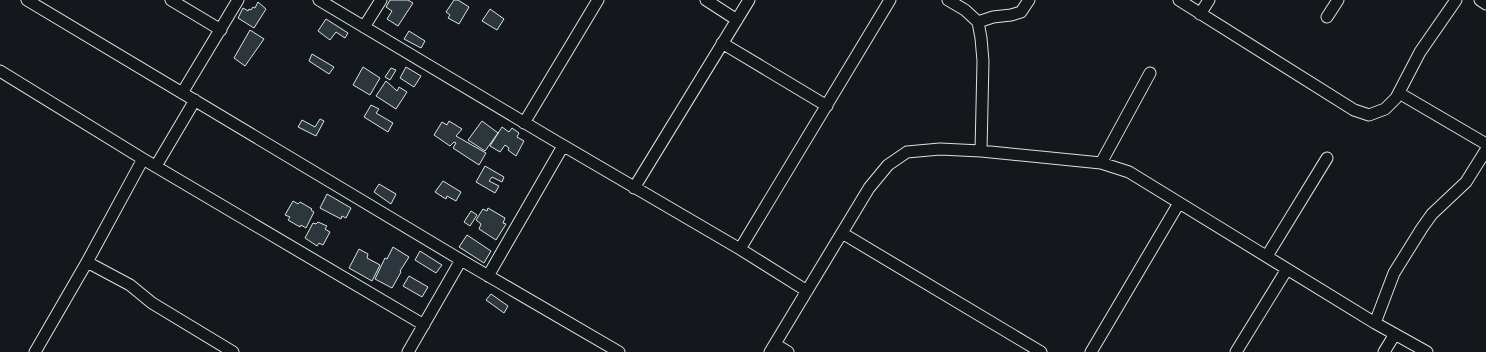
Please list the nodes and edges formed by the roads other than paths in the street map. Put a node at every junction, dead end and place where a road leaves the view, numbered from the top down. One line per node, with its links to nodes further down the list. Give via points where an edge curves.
1 (27, 0): 27 (street)
2 (171, 0): 23 (street)
3 (238, 0): 23 (street)
4 (319, 0): 22 (street)
5 (381, 0): 22 (street)
6 (598, 0): 31 (street)
7 (706, 0): 20 (street)
8 (749, 0): 20 (street)
9 (890, 0): 30 (street)
10 (948, 0): 21 (street)
11 (1029, 0): 21 (street, via 1021,12)
12 (1179, 0): 18 (street)
13 (1209, 0): 18 (street)
14 (1338, 0): 19 (street)
15 (1456, 0): 28 (street, via 1420,52)
16 (1480, 0): 17 (street)
17 (1486, 4)
18 (1200, 14): 28 (street, via 1354,110 1369,115 1384,109)
19 (1327, 17)
20 (737, 20): 24 (street)
21 (978, 22): 35 (street, via 983,61)
22 (364, 27): 31 (street)
23 (221, 30): 27 (street)
24 (722, 43): 30 (street); 40 (street)
25 (0, 71): 37 (street)
26 (1150, 73): 38 (street)
27 (182, 93): 29 (street)
28 (1399, 93): 32 (street)
29 (195, 100): 39 (street); 45 (street)
30 (826, 106): 43 (street)
31 (524, 123): 33 (street)
32 (1486, 144)
33 (563, 146): 40 (street); 48 (street)
34 (1486, 150): 50 (street, via 1466,182 1432,214 1418,234 1394,273)
35 (981, 151): 38 (street); 42 (street, via 940,149 907,152 888,165 869,188)
36 (1326, 158): 44 (street)
37 (143, 159): 39 (street); 46 (street)
38 (1101, 163): 41 (street, via 1129,172)
39 (156, 166): 51 (street)
40 (634, 188): 43 (street)
41 (1179, 203): 44 (street); 60 (street)
42 (842, 233): 49 (street); 59 (street)
43 (740, 249): 49 (street)
44 (1267, 256): 47 (street)
45 (461, 260): 48 (street); 51 (street)
46 (87, 262): 54 (street); 55 (street, via 130,285 152,303)
47 (1287, 269): 50 (street); 61 (street)
48 (488, 276): 57 (street)
49 (807, 291): 53 (street)
50 (1375, 323): 52 (street)
51 (424, 324): 56 (street)
52 (1395, 334): 62 (street); 63 (street)
53 (772, 348): 58 (street)
54 (35, 352)
55 (233, 352)
56 (408, 352)
57 (619, 352)
58 (788, 352)
59 (1041, 352)
60 (1091, 352)
61 (1236, 352)
62 (1384, 352)
63 (1427, 352)

